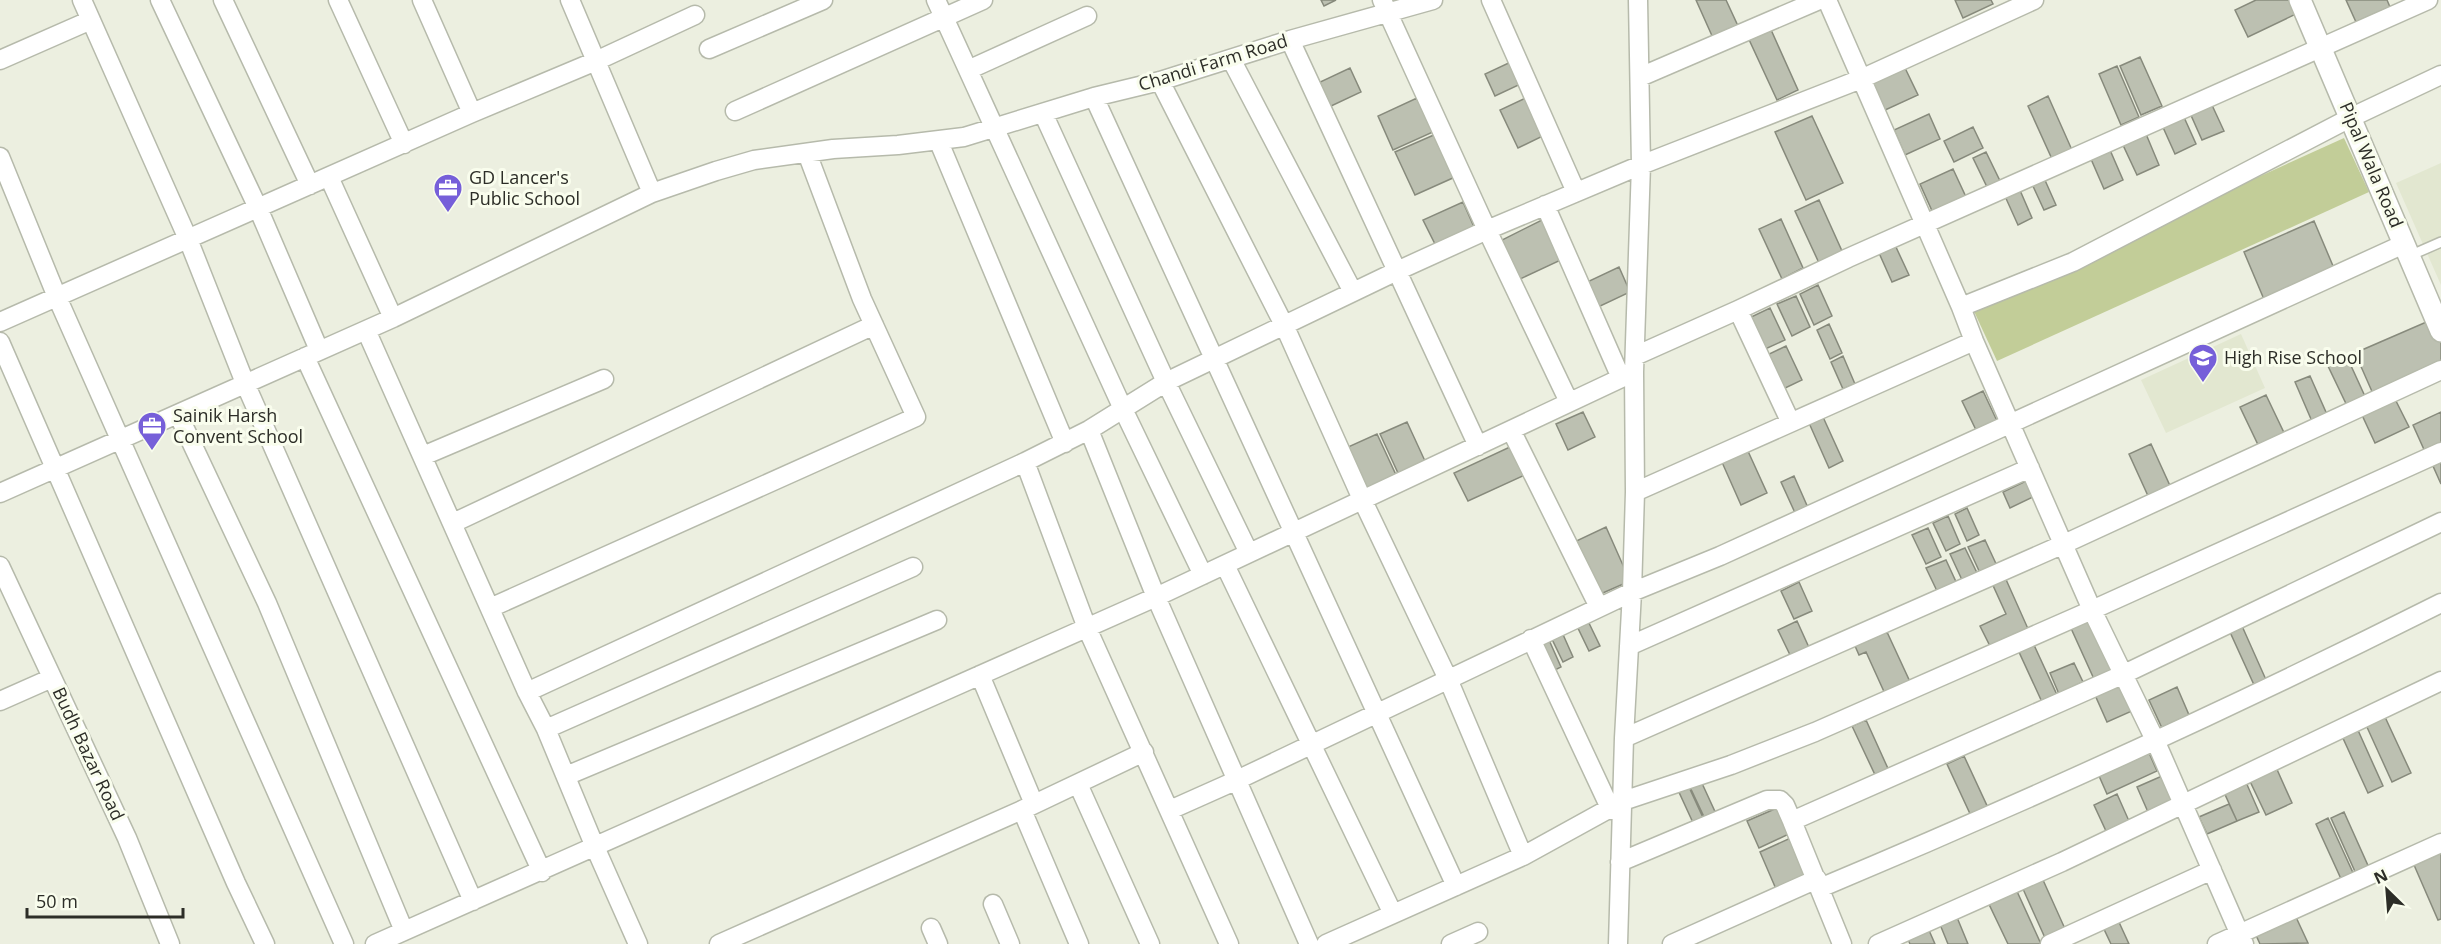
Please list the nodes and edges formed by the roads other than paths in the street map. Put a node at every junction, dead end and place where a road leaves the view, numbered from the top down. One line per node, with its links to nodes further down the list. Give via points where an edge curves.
1 (82, 0): 22 (street)
2 (160, 0): 50 (street)
3 (223, 0): 46 (street)
4 (338, 0): 41 (street)
5 (422, 0): 36 (street)
6 (570, 0): 28 (street)
7 (823, 0): 25 (street)
8 (936, 0): 21 (street)
9 (983, 0): 21 (street)
10 (1433, 0): 18 (street, Chandi Farm Road)
11 (1491, 0): 47 (street)
12 (1639, 0): 31 (street)
13 (1819, 0): 31 (street)
14 (1827, 0): 32 (street)
15 (2034, 0): 32 (street)
16 (2300, 0): 24 (street, Pipal Wala Road)
17 (2428, 0): 24 (street)
18 (1385, 7): 23 (street, Chandi Farm Road); 52 (street)
19 (694, 15): 28 (street)
20 (1087, 16): 29 (street)
21 (944, 17): 29 (street); 35 (street)
22 (91, 20): 27 (street); 53 (street)
23 (1290, 40): 26 (street, Chandi Farm Road); 56 (street)
24 (2321, 49): 38 (street, Pipal Wala Road); 51 (street)
25 (709, 50)
26 (1231, 59): 33 (street, Chandi Farm Road); 57 (street)
27 (0, 60)
28 (596, 61): 36 (street); 48 (street)
29 (968, 70): 39 (street)
30 (2441, 75): 38 (street)
31 (1640, 77): 44 (street)
32 (1861, 79): 44 (street); 51 (street)
33 (1160, 81): 34 (street, Chandi Farm Road); 64 (street)
34 (1094, 97): 37 (street, Chandi Farm Road); 70 (street)
35 (735, 111)
36 (472, 113): 41 (street)
37 (1042, 113): 39 (street, Chandi Farm Road); 74 (street)
38 (2350, 118): 55 (street, Pipal Wala Road); 59 (street, via 2073,262)
39 (994, 129): 40 (street, Chandi Farm Road); 77 (street)
40 (939, 142): 42 (street, Chandi Farm Road); 84 (street)
41 (404, 144): 45 (street)
42 (807, 153): 48 (street, Chandi Farm Road, via 754,160); 63 (street)
43 (0, 157): 58 (street)
44 (1641, 165): 47 (street); 71 (street)
45 (329, 177): 46 (street); 61 (street)
46 (310, 185): 50 (street)
47 (1576, 192): 49 (street)
48 (652, 193): 61 (street, Chandi Farm Road)
49 (1545, 205): 52 (street); 71 (street)
50 (258, 208): 53 (street); 69 (street)
51 (1924, 224): 59 (street); 60 (street)
52 (1487, 230): 56 (street); 76 (street)
53 (188, 239): 58 (street); 75 (street)
54 (2441, 242): 55 (lane)
55 (2406, 250): 66 (street, Pipal Wala Road); 80 (street)
56 (1397, 271): 57 (street); 85 (street)
57 (1353, 292): 64 (street)
58 (57, 297): 62 (street); 83 (street)
59 (1962, 307): 67 (street)
60 (1738, 310): 71 (street); 79 (street)
61 (393, 318): 65 (street, Chandi Farm Road)
62 (0, 321)
63 (874, 325): 95 (street); 107 (street, via 916,417)
64 (1285, 327): 70 (street); 93 (street)
65 (366, 330): 69 (street, Chandi Farm Road); 87 (street)
66 (2441, 331)
67 (1974, 341): 79 (street); 80 (street)
68 (0, 342): 89 (street)
69 (312, 354): 75 (street, Chandi Farm Road); 139 (street)
70 (1215, 358): 74 (street); 96 (street)
71 (1630, 369): 76 (street); 91 (street)
72 (2441, 370): 97 (street)
73 (604, 379): 87 (street)
74 (1166, 382): 77 (street); 98 (street)
75 (245, 383): 78 (street, Chandi Farm Road); 142 (street)
76 (1569, 402): 82 (street)
77 (1123, 409): 81 (street); 102 (street)
78 (177, 414): 83 (street, Chandi Farm Road); 145 (street, via 267,603)
79 (1790, 421): 91 (street)
80 (2010, 424): 90 (street); 103 (street)
81 (1089, 430): 84 (street); 104 (street)
82 (1511, 430): 85 (street); 106 (street)
83 (121, 439): 89 (street, Chandi Farm Road); 151 (street)
84 (1065, 443): 88 (street)
85 (1478, 446): 93 (street)
86 (2441, 452): 108 (street)
87 (423, 456): 95 (street)
88 (1025, 462): 110 (street); 118 (street)
89 (55, 468): 92 (street, Chandi Farm Road); 150 (street)
90 (2030, 468): 97 (street); 112 (street)
91 (1635, 492): 103 (street)
92 (0, 493)
93 (1362, 499): 96 (street); 116 (street)
94 (2441, 522): 114 (street)
95 (453, 523): 107 (street)
96 (1295, 531): 98 (street); 120 (street)
97 (2064, 544): 108 (street); 122 (street)
98 (1249, 553): 99 (street)
99 (1225, 565): 102 (street); 124 (street)
100 (0, 566): 115 (street, Budh Bazar Road)
101 (913, 567): 121 (street)
102 (1203, 575): 104 (street)
103 (1632, 592): 106 (street); 112 (street)
104 (1156, 597): 110 (street); 127 (street)
105 (2441, 603): 123 (street)
106 (1599, 607): 111 (street)
107 (490, 608): 118 (street)
108 (2092, 610): 114 (street); 130 (street, via 1815,732)
109 (937, 620): 126 (street)
110 (1087, 628): 113 (street); 125 (street)
111 (1532, 639): 116 (street); 130 (street)
112 (1629, 646): 122 (street)
113 (980, 675): 131 (street); 135 (street)
114 (2122, 675): 123 (street); 133 (street)
115 (52, 678): 119 (street); 149 (street, Budh Bazar Road, via 127,838)
116 (1448, 679): 120 (street); 136 (street)
117 (2441, 681): 129 (street)
118 (527, 692): 121 (street)
119 (0, 701)
120 (1377, 712): 124 (street); 141 (street)
121 (546, 729): 126 (street)
122 (1624, 738): 130 (street)
123 (2155, 740): 129 (street); 140 (street, via 1968,827)
124 (1312, 744): 127 (street); 144 (street)
125 (1144, 752): 128 (street); 132 (street)
126 (566, 776): 135 (street)
127 (1235, 781): 132 (street); 159 (street)
128 (1078, 784): 131 (street); 157 (street)
129 (2184, 805): 138 (street); 164 (street)
130 (1617, 806): 136 (street); 137 (street)
131 (1028, 807): 154 (street); 156 (street)
132 (1170, 810): 158 (street)
133 (1792, 821): 137 (street, via 1780,800 1767,800); 140 (street)
134 (2441, 843): 147 (street)
135 (595, 847): 139 (street); 153 (street)
136 (1523, 856): 141 (street)
137 (1620, 862): 148 (street)
138 (2212, 870): 147 (street); 165 (street)
139 (542, 872): 142 (street)
140 (1819, 883): 162 (street); 163 (street)
141 (1456, 886): 144 (street)
142 (472, 900): 145 (street)
143 (993, 904): 155 (street)
144 (1393, 914): 160 (street)
145 (404, 932): 152 (street)
146 (1478, 933): 161 (street)
147 (2242, 939): 166 (street)
148 (1615, 942)
149 (170, 944)
150 (265, 944)
151 (344, 944)
152 (375, 944)
153 (638, 944)
154 (719, 944)
155 (1010, 944)
156 (1079, 944)
157 (1150, 944)
158 (1229, 944)
159 (1309, 944)
160 (1326, 944)
161 (1451, 944)
162 (1672, 944)
163 (1842, 944)
164 (1878, 944)
165 (2050, 944)
166 (2217, 944)

